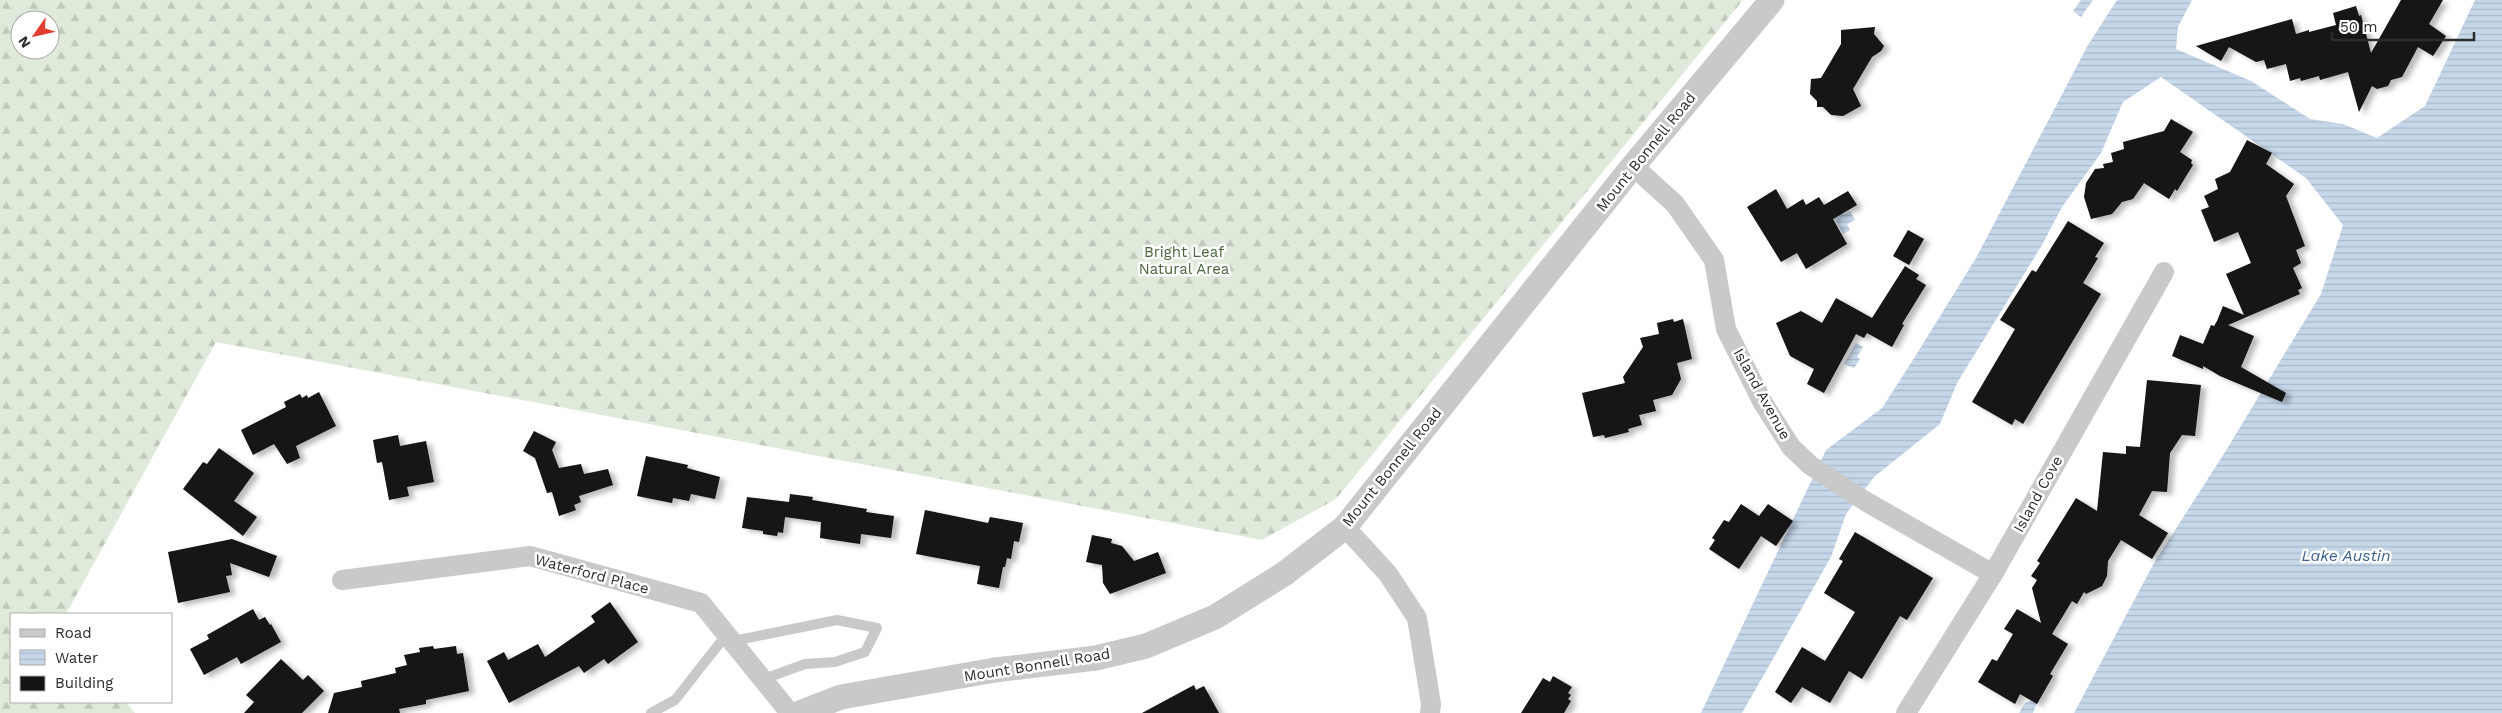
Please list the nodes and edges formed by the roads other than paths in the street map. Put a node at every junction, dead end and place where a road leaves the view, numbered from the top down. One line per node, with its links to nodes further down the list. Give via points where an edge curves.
1 (1772, 0): 2 (street, Mount Bonnell Road)
2 (1633, 166): 4 (street, Mount Bonnell Road); 5 (street, Island Avenue, via 1675,204 1714,260 1726,329 1763,403 1791,447 1810,465 1865,501)
3 (2164, 272): 5 (street, Island Cove)
4 (1345, 527): 11 (street, Mount Bonnell Road, via 1284,574 1216,617 1146,646 1096,658 996,670 841,697); 12 (street, via 1388,574 1417,618)
5 (1993, 574): 13 (street, Island Cove)
6 (342, 580): 7 (street, Waterford Place, via 530,556 701,603)
7 (730, 638): 8 (street, Waterford Place); 8 (lane, via 838,620 877,628 865,652 835,662 805,664); 9 (lane, via 675,700)
8 (764, 678): 10 (street, Waterford Place)
9 (651, 713)
10 (790, 713)
11 (800, 713)
12 (1430, 713)
13 (1906, 713)

